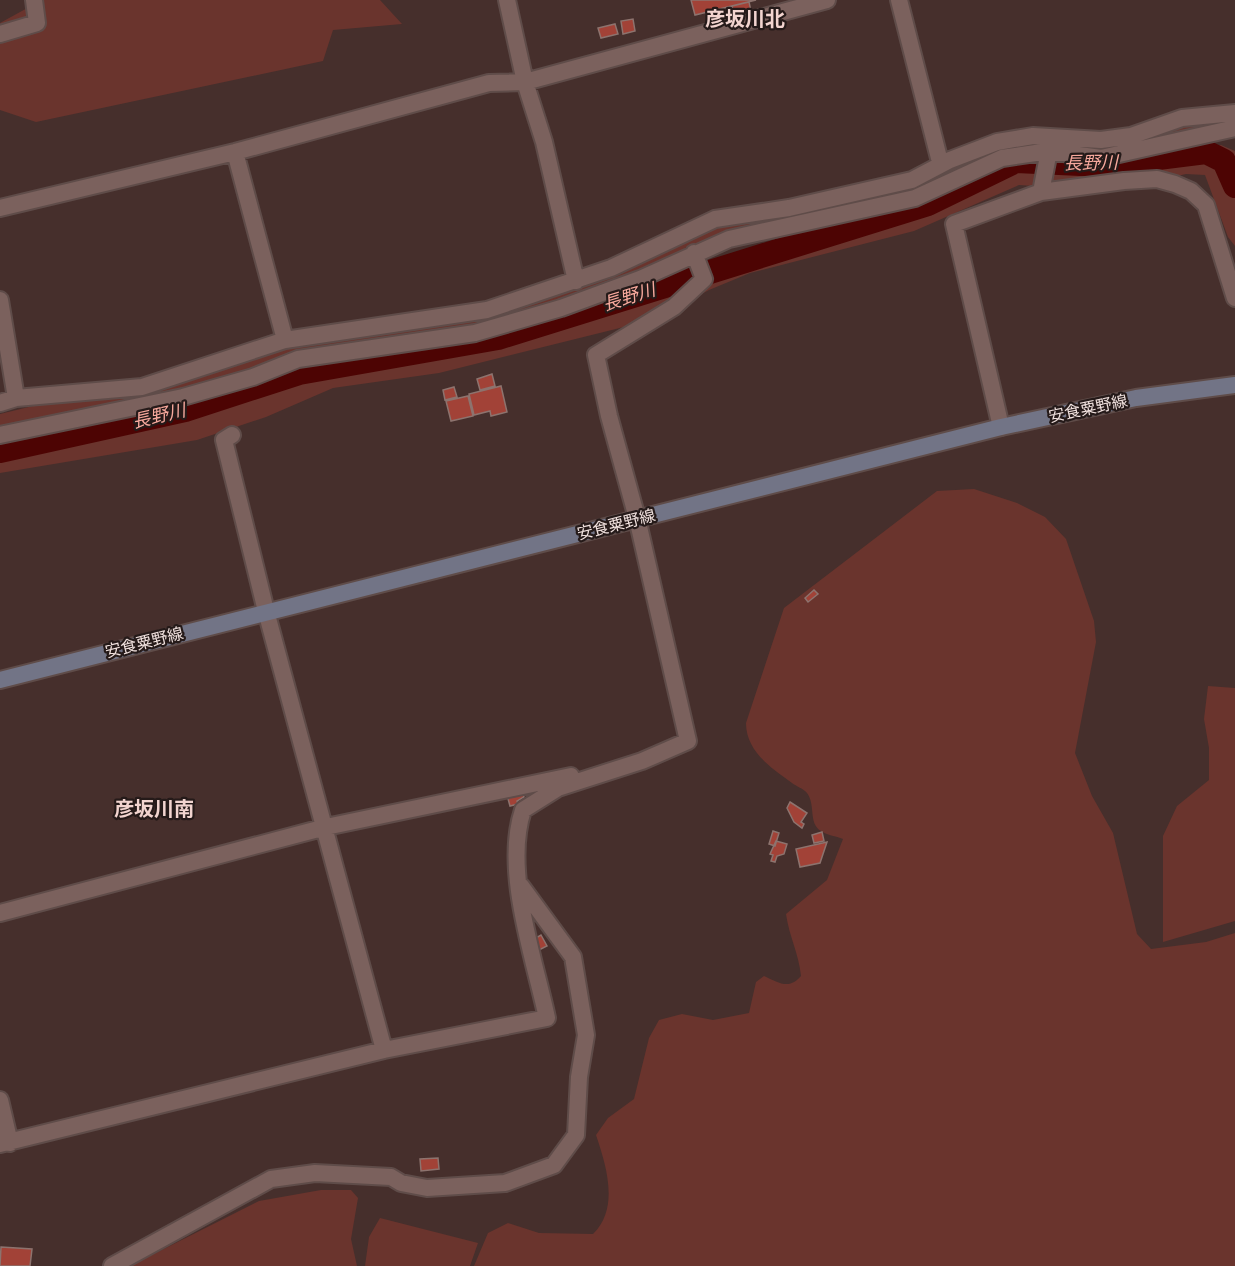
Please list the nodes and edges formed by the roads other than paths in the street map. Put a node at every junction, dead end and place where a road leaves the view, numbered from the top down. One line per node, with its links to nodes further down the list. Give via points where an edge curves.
1 (34, 0): 5 (street, via 38,23)
2 (507, 0): 6 (street)
3 (827, 0): 6 (street)
4 (899, 0): 11 (street)
5 (0, 34)
6 (525, 82): 9 (street, via 489,83); 15 (street, via 544,142)
7 (1235, 112): 15 (street, via 1182,118 1131,136 1101,140 1034,136 997,142 912,180 789,208 715,219)
8 (1235, 128): 10 (street, via 1101,158)
9 (235, 152): 13 (street); 18 (street)
10 (1048, 154): 12 (street); 14 (street, via 1002,158 915,198 729,239)
11 (939, 158)
12 (1041, 192): 16 (street, via 1157,179 1191,191 1206,204); 21 (street, via 954,224)
13 (0, 208)
14 (695, 254): 22 (street, via 561,308 475,333 298,359 183,397); 24 (street, via 704,279 674,308 596,356)
15 (576, 281): 18 (street, via 487,310)
16 (1235, 298)
17 (0, 300): 20 (street)
18 (285, 340): 20 (street, via 142,387)
19 (1235, 385): 21 (main road, 安食粟野線, via 1136,398)
20 (8, 400)
21 (1001, 428): 24 (main road, 安食粟野線)
22 (0, 435)
23 (232, 435): 25 (street, via 225,440)
24 (637, 518): 25 (main road, 安食粟野線); 27 (street, via 688,741)
25 (266, 611): 26 (main road, 安食粟野線); 28 (street)
26 (0, 680)
27 (642, 761): 28 (street); 29 (street, via 558,788 523,810 515,843)
28 (326, 827): 30 (street); 31 (street)
29 (517, 881): 31 (street, via 547,1018); 34 (street, via 573,957 586,1035 576,1135 554,1165 505,1183 427,1188 391,1177 315,1173 271,1179)
30 (0, 913)
31 (384, 1050): 33 (street)
32 (0, 1100): 33 (street)
33 (5, 1144)
34 (112, 1266)

